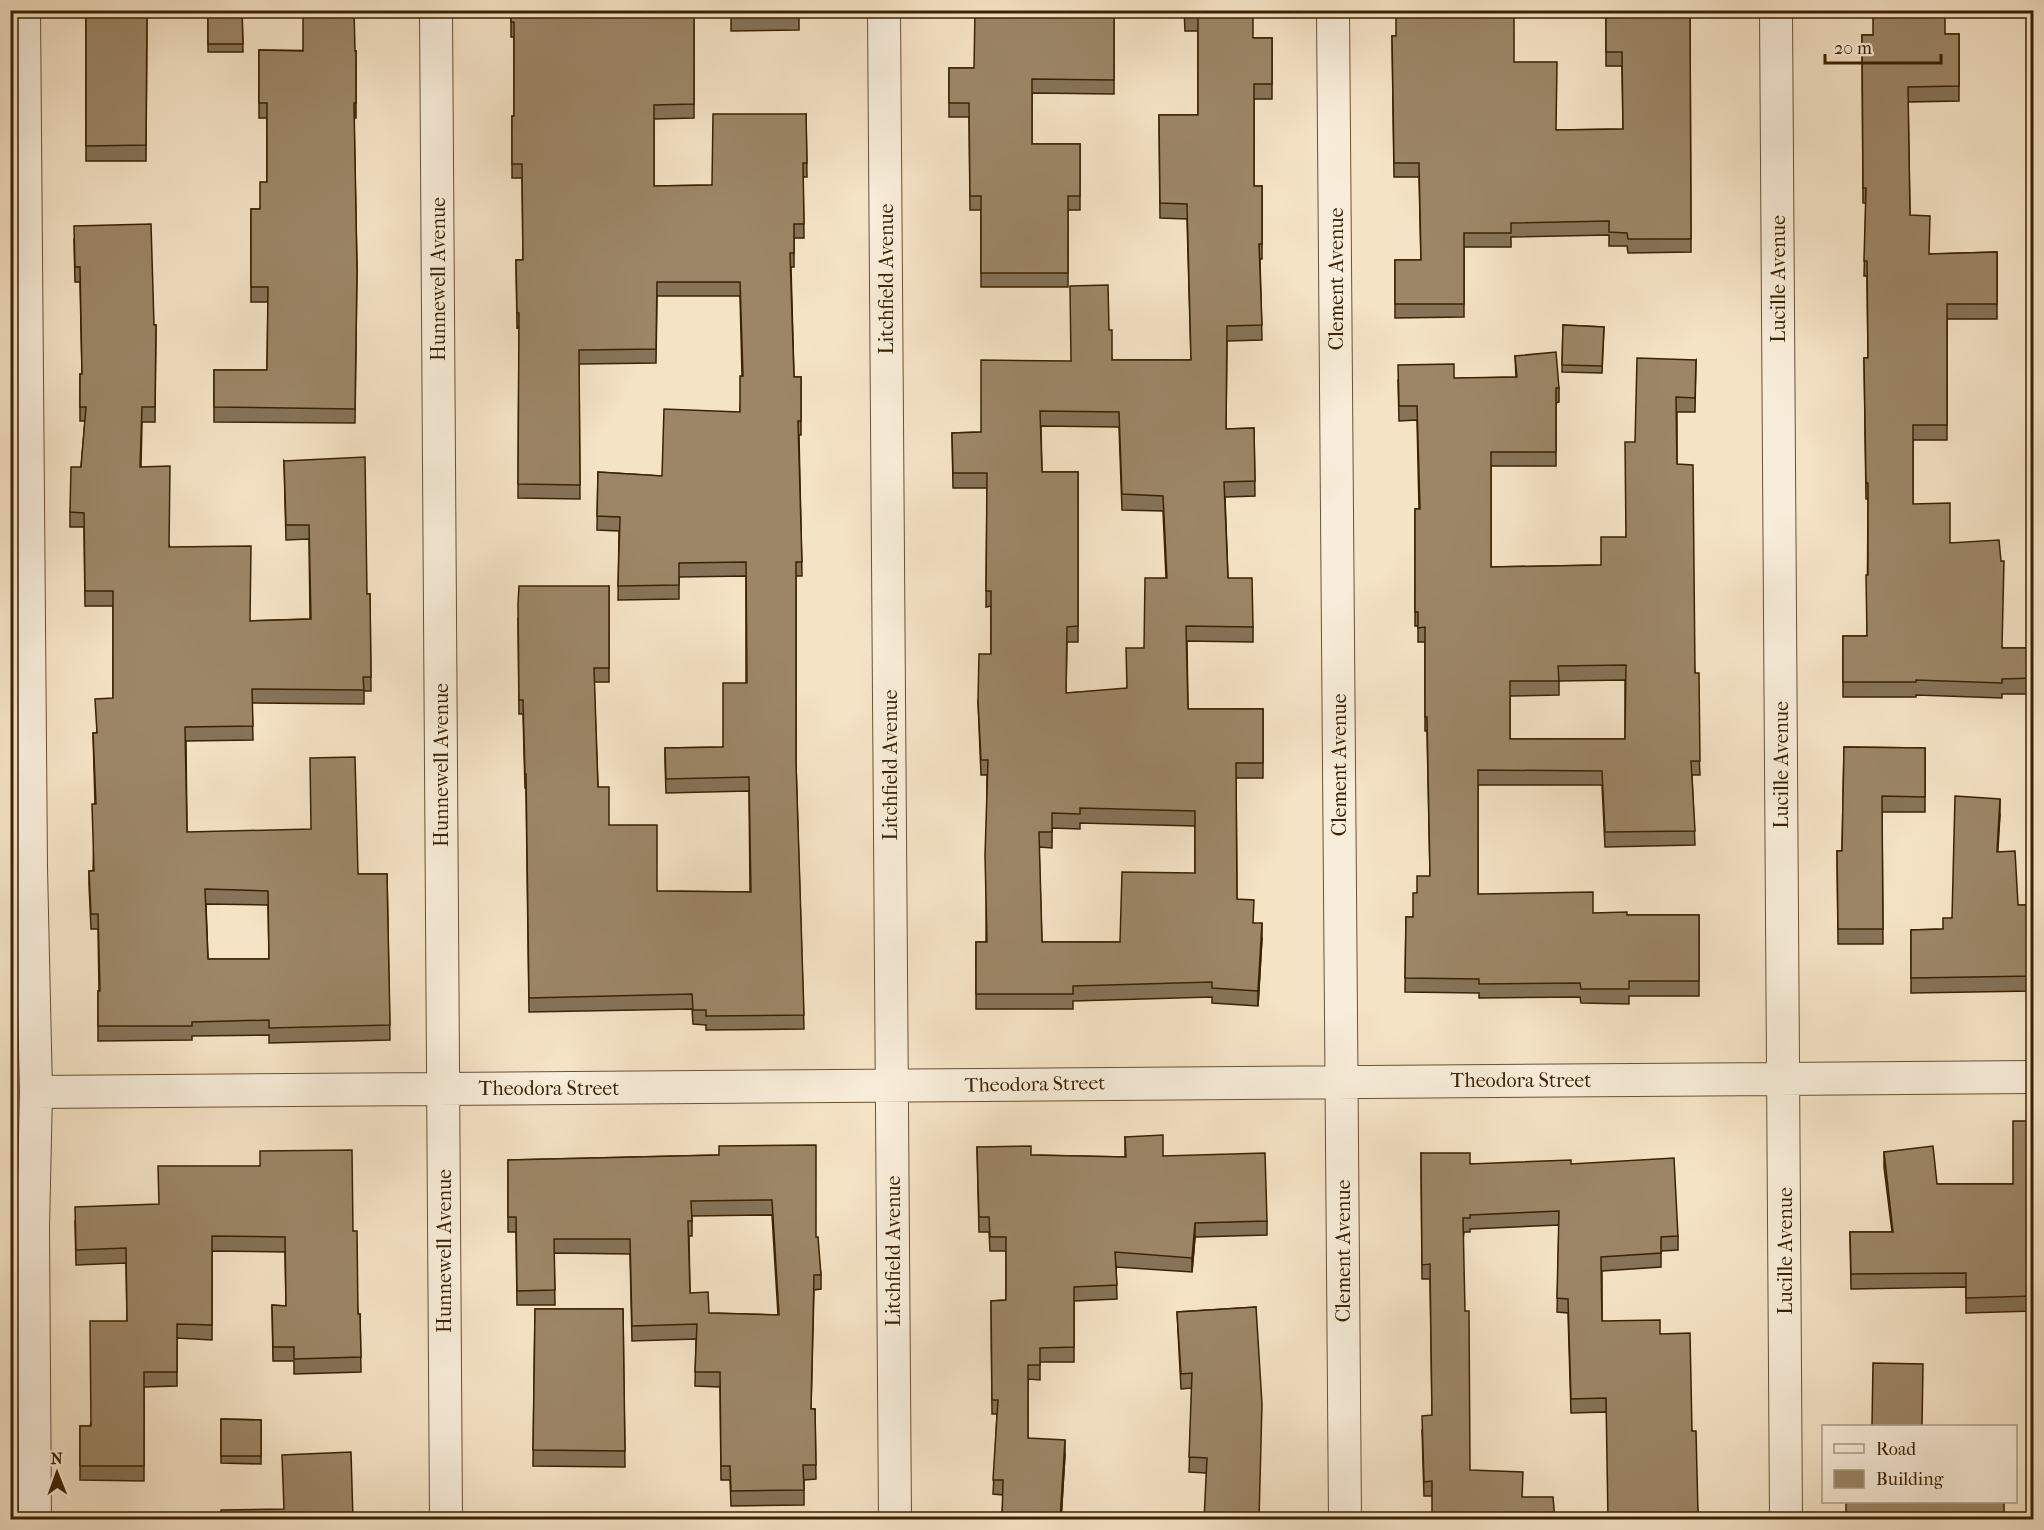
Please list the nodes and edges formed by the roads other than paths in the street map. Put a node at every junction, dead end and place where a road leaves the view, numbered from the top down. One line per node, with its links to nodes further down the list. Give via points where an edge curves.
1 (24, 10): 6 (street)
2 (436, 10): 13 (street, Hunnewell Avenue)
3 (884, 10): 12 (street, Litchfield Avenue)
4 (1334, 10): 11 (street, Clement Avenue)
5 (1776, 10): 10 (street, Lucille Avenue)
6 (18, 151): 7 (street)
7 (20, 515): 8 (street)
8 (21, 868): 14 (street)
9 (2034, 1077): 10 (street, Theodora Street)
10 (1783, 1078): 11 (street, Theodora Street); 20 (street, Lucille Avenue)
11 (1342, 1082): 12 (street, Theodora Street); 19 (street, Clement Avenue)
12 (892, 1086): 13 (street, Theodora Street); 18 (street, Litchfield Avenue)
13 (443, 1089): 14 (street, Theodora Street); 17 (street, Hunnewell Avenue)
14 (36, 1092): 15 (street)
15 (22, 1228): 16 (street)
16 (35, 1520)
17 (446, 1520)
18 (895, 1520)
19 (1345, 1520)
20 (1786, 1520)

